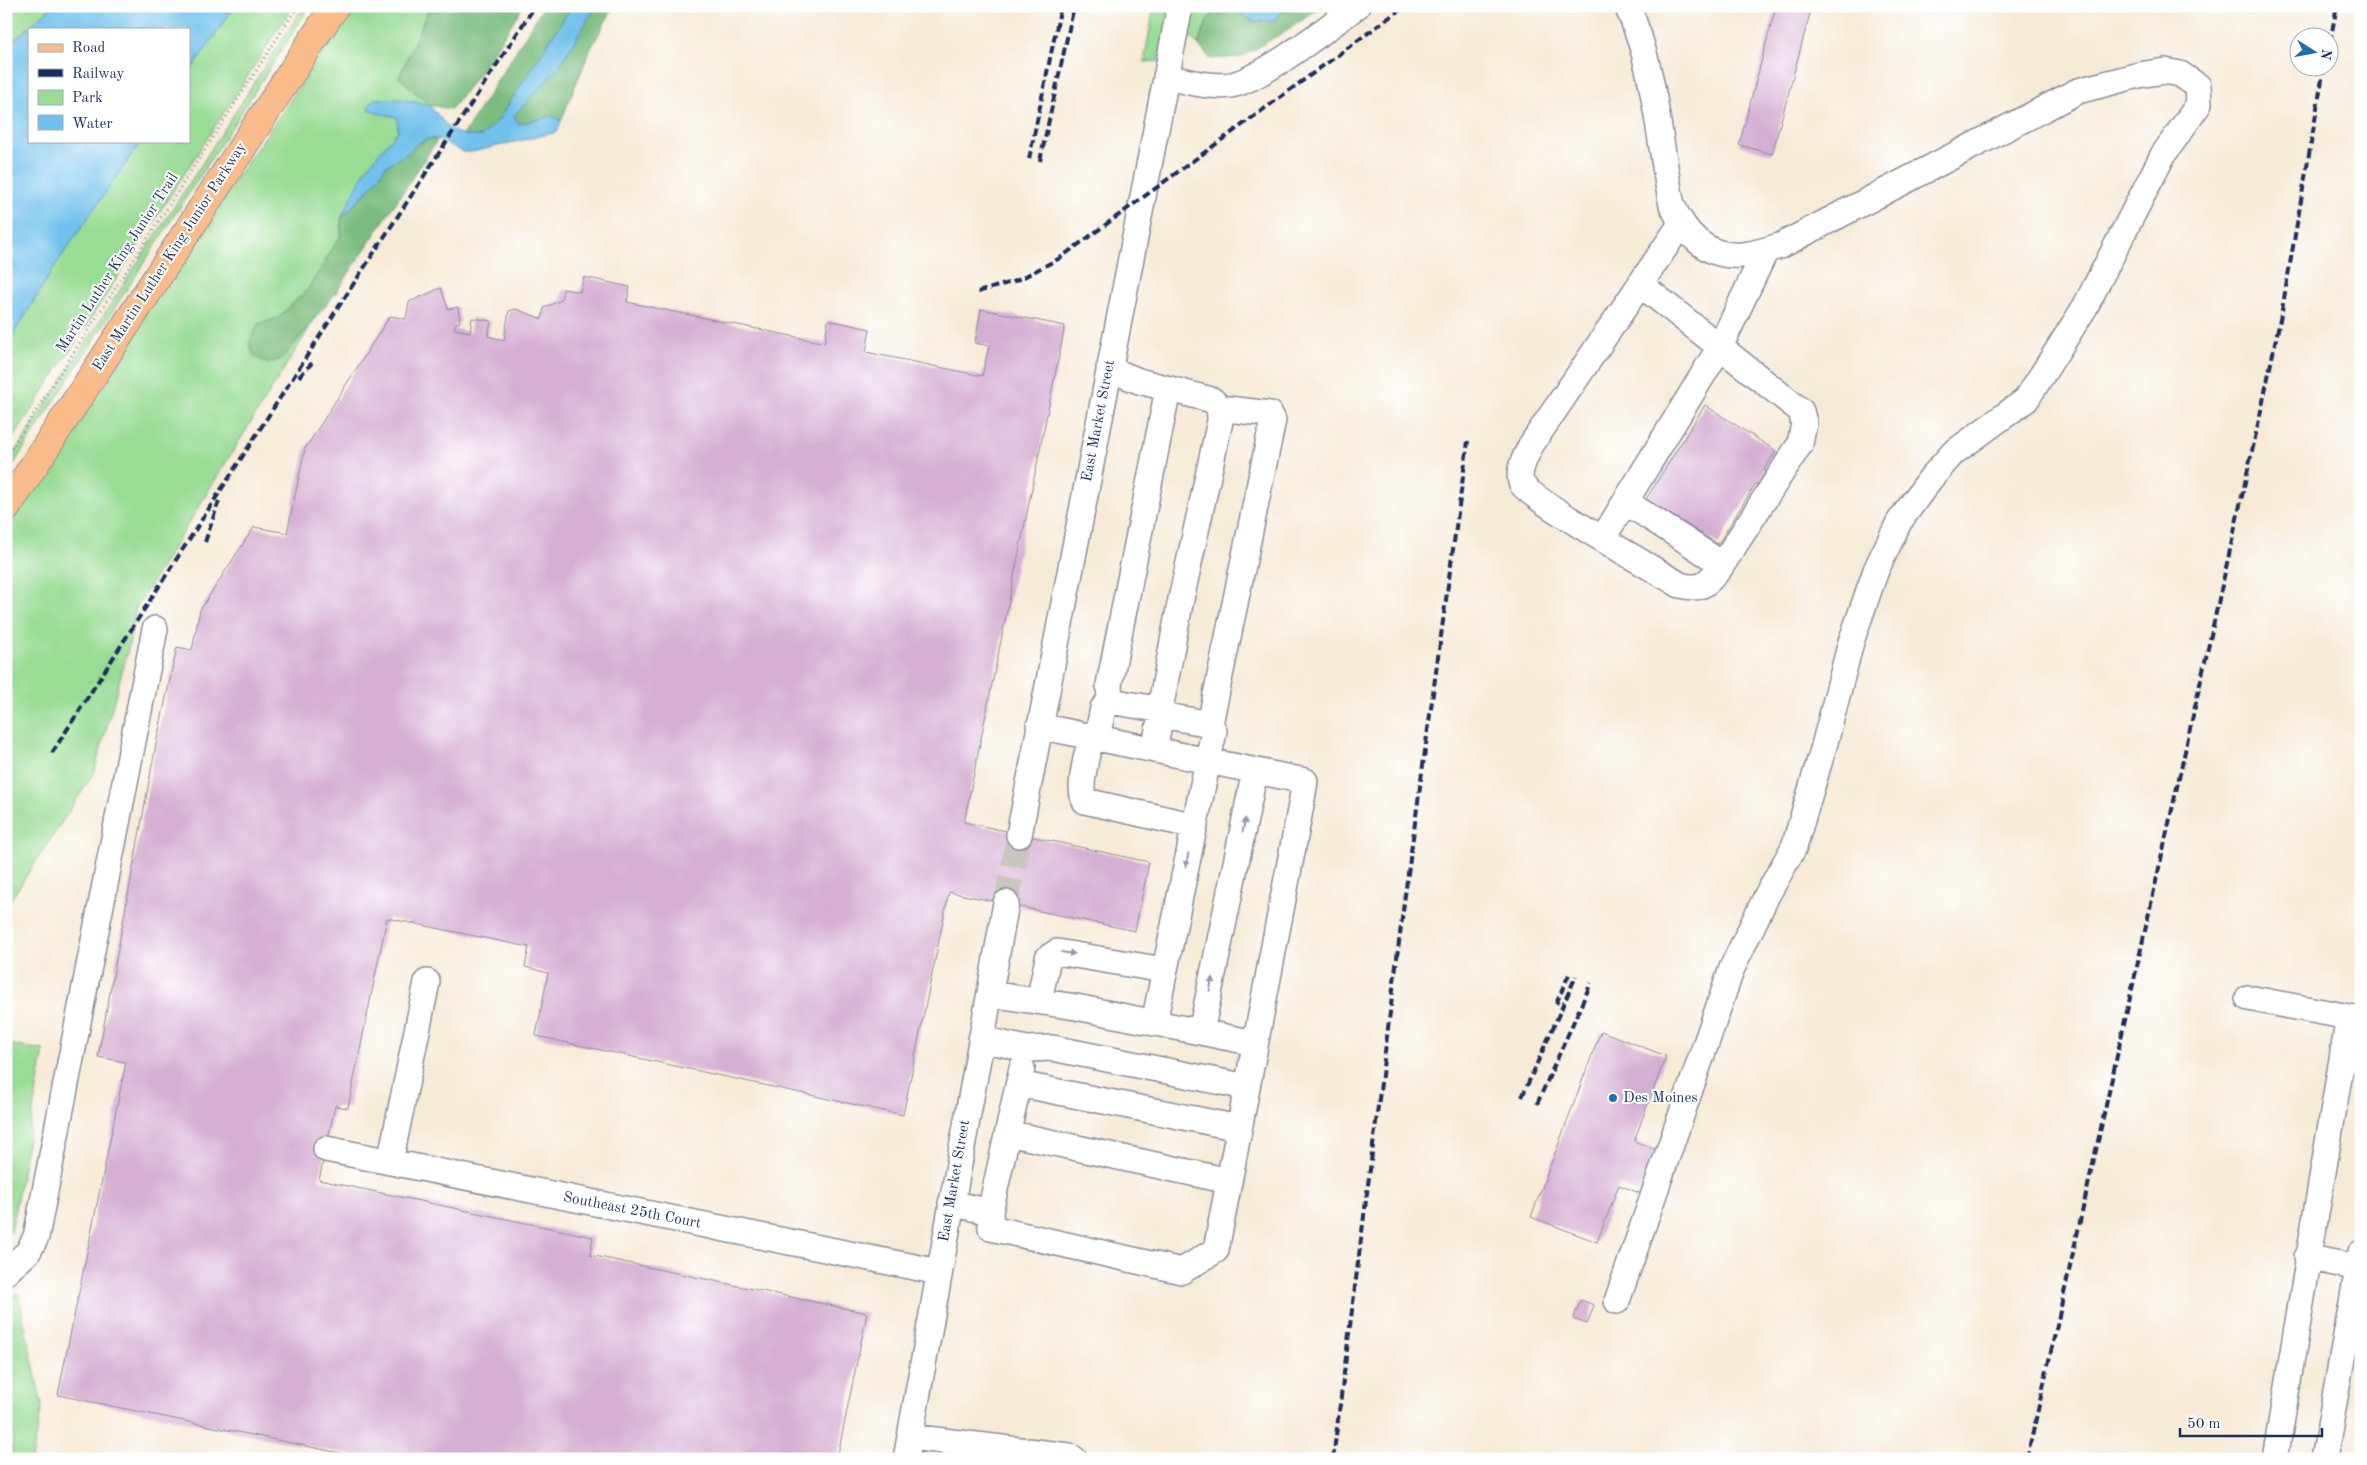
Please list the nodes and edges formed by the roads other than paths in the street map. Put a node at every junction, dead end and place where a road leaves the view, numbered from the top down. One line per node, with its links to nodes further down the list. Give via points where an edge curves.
1 (335, 6): 14 (main road, East Martin Luther King Junior Parkway)
2 (1180, 6): 5 (street, East Market Street)
3 (1356, 6): 5 (street, via 1315,37 1246,80 1212,86)
4 (1627, 6): 6 (street, via 1635,22 1646,64 1666,179)
5 (1166, 77): 10 (street, East Market Street)
6 (1680, 224): 7 (street, via 1708,250 1742,255); 8 (street)
7 (1766, 250): 9 (street); 53 (street, via 1780,246 2078,91 2165,71 2180,74 2198,86 2200,104 2163,155 2085,307 2046,370 2026,400 1953,453 1931,478 1896,530 1876,570 1851,642 1794,848 1732,968)
8 (1640, 284): 9 (street); 15 (street, via 1531,445 1520,475 1523,486)
9 (1720, 347): 13 (street); 16 (street, via 1801,411 1804,422 1800,444)
10 (1109, 369): 11 (street); 21 (street, East Market Street)
11 (1168, 389): 12 (street, via 1212,400); 18 (street, via 1109,685)
12 (1219, 408): 19 (street, via 1220,421 1180,604); 20 (street, via 1270,414 1274,420)
13 (1626, 502): 15 (street); 16 (street)
14 (6, 508)
15 (1603, 538): 16 (street, via 1680,585 1692,588 1704,586)
16 (1722, 564)
17 (155, 628): 51 (street, via 36,1236 28,1252)
18 (1110, 701): 19 (street); 22 (street, via 1103,708)
19 (1162, 710): 20 (street, via 1173,718); 23 (street)
20 (1210, 724): 24 (street, via 1214,731)
21 (1039, 726): 22 (street); 27 (street, East Market Street)
22 (1094, 737): 23 (street); 26 (street, via 1082,783 1085,802)
23 (1154, 750): 24 (street)
24 (1209, 761): 25 (street); 26 (street)
25 (1255, 771): 36 (street, one-way to 25); 38 (street, via 1305,781)
26 (1195, 826): 29 (street, one-way to 29)
27 (1019, 835)
28 (1006, 904): 31 (street, East Market Street)
29 (1164, 970): 33 (street, one-way to 29, via 1048,958 1057,952); 35 (street)
30 (427, 982): 45 (street)
31 (990, 994): 33 (street); 37 (street, East Market Street)
32 (2248, 998): 34 (street)
33 (1040, 1001): 35 (street)
34 (2355, 1018): 49 (street)
35 (1154, 1023): 36 (street)
36 (1202, 1032): 38 (street)
37 (981, 1039): 39 (street); 47 (street, East Market Street)
38 (1255, 1043): 41 (street)
39 (1027, 1049): 40 (street); 41 (street, via 1052,1048)
40 (1019, 1084): 42 (street); 43 (street)
41 (1247, 1087): 42 (street)
42 (1239, 1128): 46 (street)
43 (1008, 1133): 46 (street); 48 (street)
44 (326, 1149): 45 (street, Southeast 25th Court)
45 (390, 1162): 52 (street, Southeast 25th Court)
46 (1229, 1181): 48 (street, via 1216,1250 1182,1272 991,1228)
47 (951, 1203): 48 (street); 52 (street, East Market Street)
48 (990, 1212)
49 (2307, 1257): 50 (street); 56 (street)
50 (2359, 1260): 57 (street)
51 (6, 1272)
52 (939, 1272): 54 (street, East Market Street)
53 (1617, 1301)
54 (908, 1448): 55 (street, via 1069,1456)
55 (1074, 1459)
56 (2275, 1459)
57 (2324, 1459)

